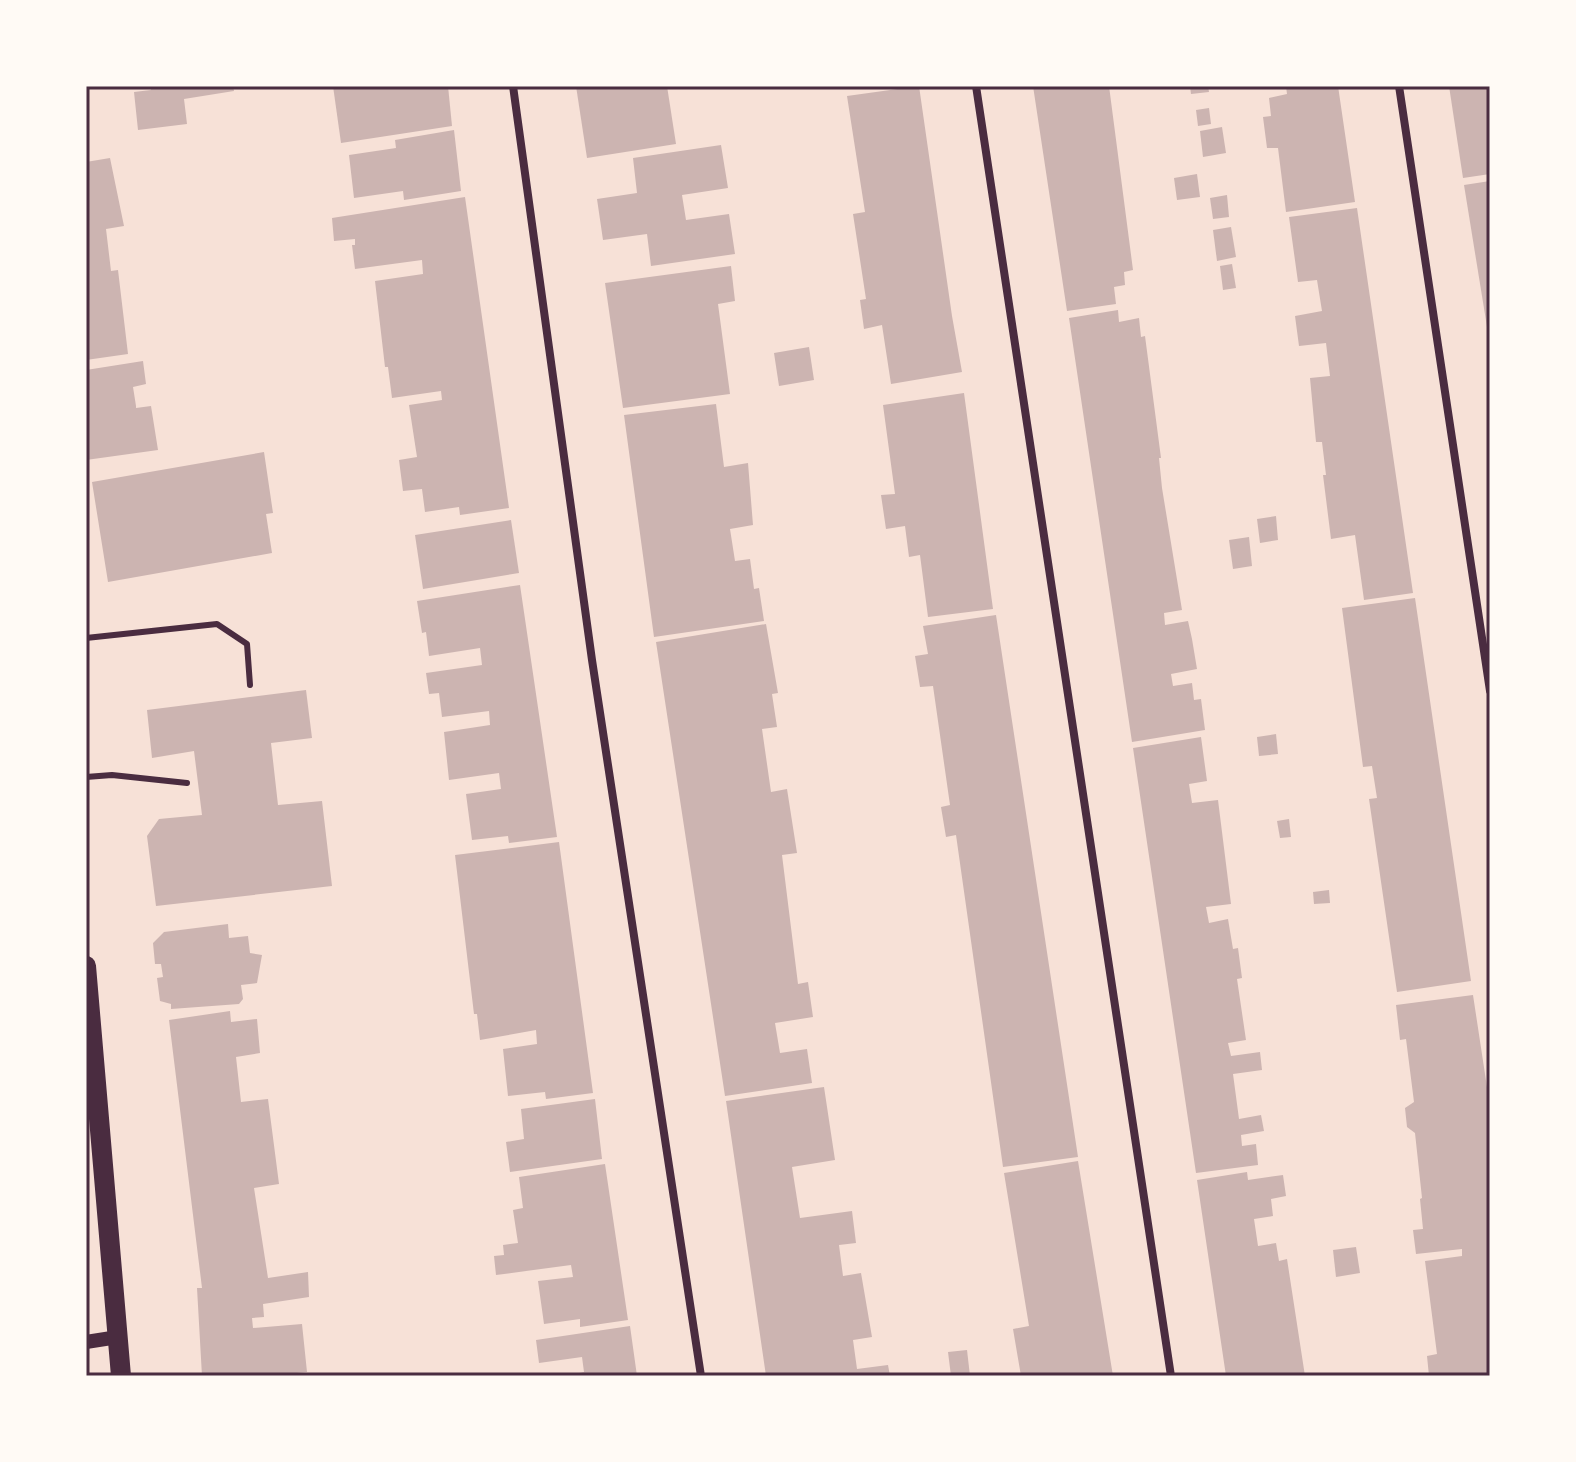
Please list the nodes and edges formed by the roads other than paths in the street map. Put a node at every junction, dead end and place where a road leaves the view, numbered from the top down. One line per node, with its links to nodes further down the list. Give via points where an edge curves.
1 (513, 86): 13 (street, via 592,660)
2 (976, 86): 14 (street)
3 (1399, 86): 6 (street)
4 (86, 638): 5 (lane, via 217,624 247,644)
5 (250, 685)
6 (1490, 691)
7 (86, 777): 8 (lane)
8 (187, 783)
9 (86, 966): 10 (main road)
10 (118, 1337): 11 (street); 12 (main road)
11 (86, 1342)
12 (121, 1376)
13 (701, 1376)
14 (1171, 1376)

